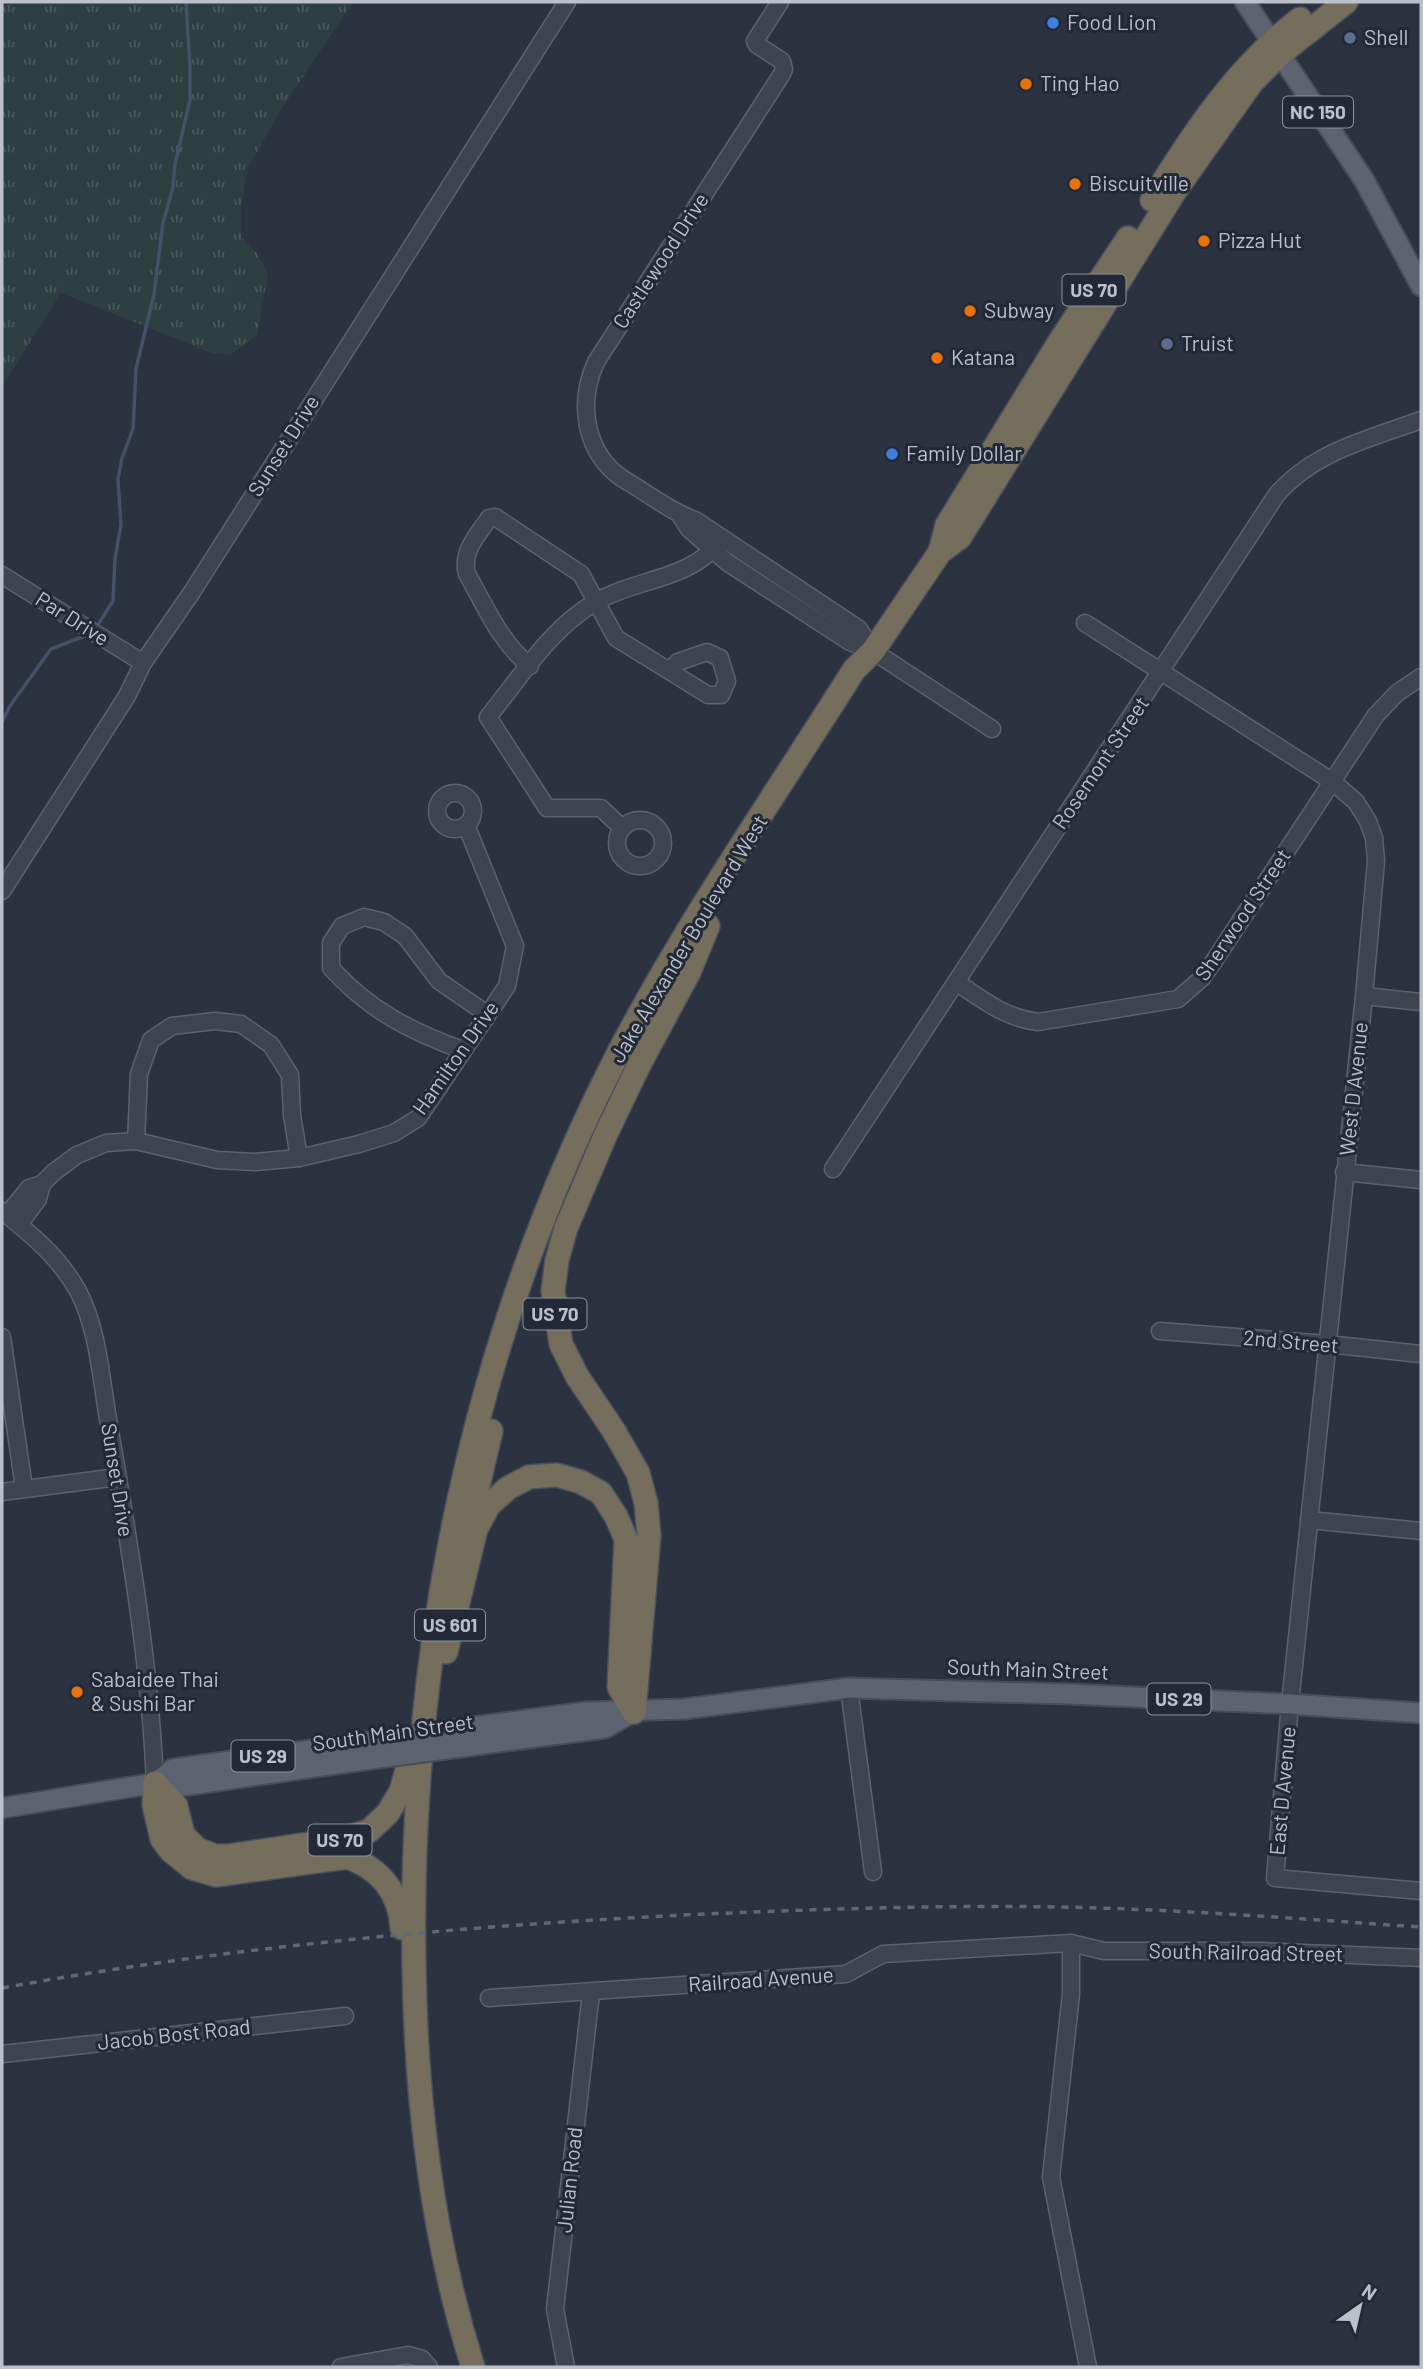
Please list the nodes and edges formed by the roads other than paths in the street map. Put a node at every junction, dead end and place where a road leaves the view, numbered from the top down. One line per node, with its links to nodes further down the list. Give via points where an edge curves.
1 (567, 2): 14 (street, Sunset Drive)
2 (779, 2): 9 (street, Castlewood Drive, via 755,41 782,61 782,74 596,362 587,388 586,418 603,459 616,473 679,515 695,520)
3 (1245, 2): 6 (main road, NC 150)
4 (1322, 2): 6 (highway, Jake Alexander Boulevard West / US 70)
5 (1346, 2): 6 (highway, Jake Alexander Boulevard West / US 70)
6 (1275, 48): 7 (main road, NC 150, via 1364,180); 13 (highway, Jake Alexander Boulevard West / US 70, via 1222,96 1179,156 947,525 940,552)
7 (1421, 286)
8 (1421, 420): 17 (street, Rosemont Street, via 1338,451 1292,477)
9 (719, 544): 11 (street, via 684,570); 13 (street, Castlewood Drive, via 859,629)
10 (2, 575): 14 (street, Par Drive)
11 (596, 602): 15 (street, via 569,622); 15 (street, via 581,574 495,517 489,518 464,564 502,636); 16 (street, via 616,639)
12 (1085, 622): 17 (street, West D Avenue)
13 (873, 650): 19 (street, Castlewood Drive); 24 (highway, Jake Alexander Boulevard West / US 70, via 868,677); 45 (highway, Jake Alexander Boulevard West / US 70, via 854,670 664,971 582,1130 508,1318 464,1472)
14 (143, 663): 23 (street, Sunset Drive, via 127,696)
15 (530, 666): 22 (street, via 488,717 547,808 601,808)
16 (670, 670)
17 (1162, 671): 20 (street, West D Avenue); 25 (street, Rosemont Street)
18 (1421, 677): 20 (street, Sherwood Street, via 1397,692 1376,715)
19 (992, 729)
20 (1333, 782): 25 (street, Sherwood Street, via 1202,978 1178,999 1038,1022 1002,1013); 26 (street, West D Avenue, via 1356,802 1374,838)
21 (466, 825): 28 (street, Hamilton Drive, via 515,946 507,986)
22 (621, 827)
23 (2, 891)
24 (708, 926): 45 (highway, US 601, via 605,1116 539,1273 491,1430); 48 (highway, US 70, via 571,1217 553,1291 561,1344 638,1473 646,1503 649,1535)
25 (957, 982): 32 (street, Rosemont Street)
26 (1364, 996): 27 (street); 33 (street, West D Avenue)
27 (1421, 1002)
28 (487, 1014): 29 (street, Hamilton Drive); 29 (street, via 439,981 405,936 384,922 363,917 342,926 331,943 331,968 349,988 390,1019)
29 (462, 1050): 31 (street, Hamilton Drive, via 418,1118 394,1133)
30 (136, 1141): 31 (street, Hamilton Drive, via 217,1160); 31 (street, via 139,1074 151,1041 172,1026 215,1021 241,1024 271,1045 290,1075); 35 (street, Hamilton Drive, via 106,1143 65,1163 42,1184 38,1199)
31 (299, 1158)
32 (833, 1169)
33 (1344, 1172): 34 (street); 38 (street, West D Avenue)
34 (1421, 1180)
35 (9, 1217): 40 (street, Sunset Drive, via 55,1259 78,1291 93,1334)
36 (1160, 1332): 38 (street, 2nd Street)
37 (2, 1337): 41 (street)
38 (1327, 1344): 39 (street, 2nd Street); 43 (street, West D Avenue)
39 (1421, 1354)
40 (118, 1477): 41 (street); 50 (street, Sunset Drive, via 152,1727)
41 (24, 1488): 42 (street)
42 (2, 1492)
43 (1309, 1520): 44 (street); 47 (street, West D Avenue)
44 (1421, 1531)
45 (438, 1651): 48 (highway, via 476,1529 489,1505 528,1477 557,1475 581,1482 601,1493 626,1539 619,1687); 50 (highway, US 70, via 418,1692 401,1791 388,1813 369,1831 343,1839 215,1856 197,1849 183,1835 176,1806); 60 (highway, US 601, via 421,1735 414,1838 414,2019); 64 (highway, US 601, via 427,1871 427,1982 434,2086 447,2194)
46 (849, 1688): 47 (main road, South Main Street / US 29); 48 (main road, South Main Street / US 29); 52 (street)
47 (1290, 1704): 49 (main road, South Main Street / US 29); 53 (street, East D Avenue, via 1275,1878)
48 (634, 1712): 50 (main road, South Main Street / US 29, bridge, via 605,1728 474,1736 175,1787)
49 (1421, 1713)
50 (155, 1783): 51 (main road, South Main Street / US 29); 60 (highway, via 154,1805 162,1839 192,1868 216,1875 347,1857 365,1863 384,1879 402,1915 408,2019)
51 (2, 1808)
52 (873, 1872)
53 (1421, 1891)
54 (1071, 1943): 55 (street, South Railroad Street, via 1104,1951); 56 (street, Railroad Avenue, via 883,1954 846,1974); 66 (street, via 1071,1994 1051,2177)
55 (1421, 1958)
56 (591, 1993): 57 (street, Railroad Avenue); 65 (street, Julian Road, via 555,2309)
57 (489, 1998)
58 (345, 2016): 59 (street, Jacob Bost Road)
59 (2, 2054)
60 (421, 2099): 63 (highway, US 601, via 443,2255)
61 (341, 2367): 62 (street, via 408,2355)
62 (429, 2367)
63 (473, 2367)
64 (488, 2367)
65 (566, 2367)
66 (1088, 2367)

